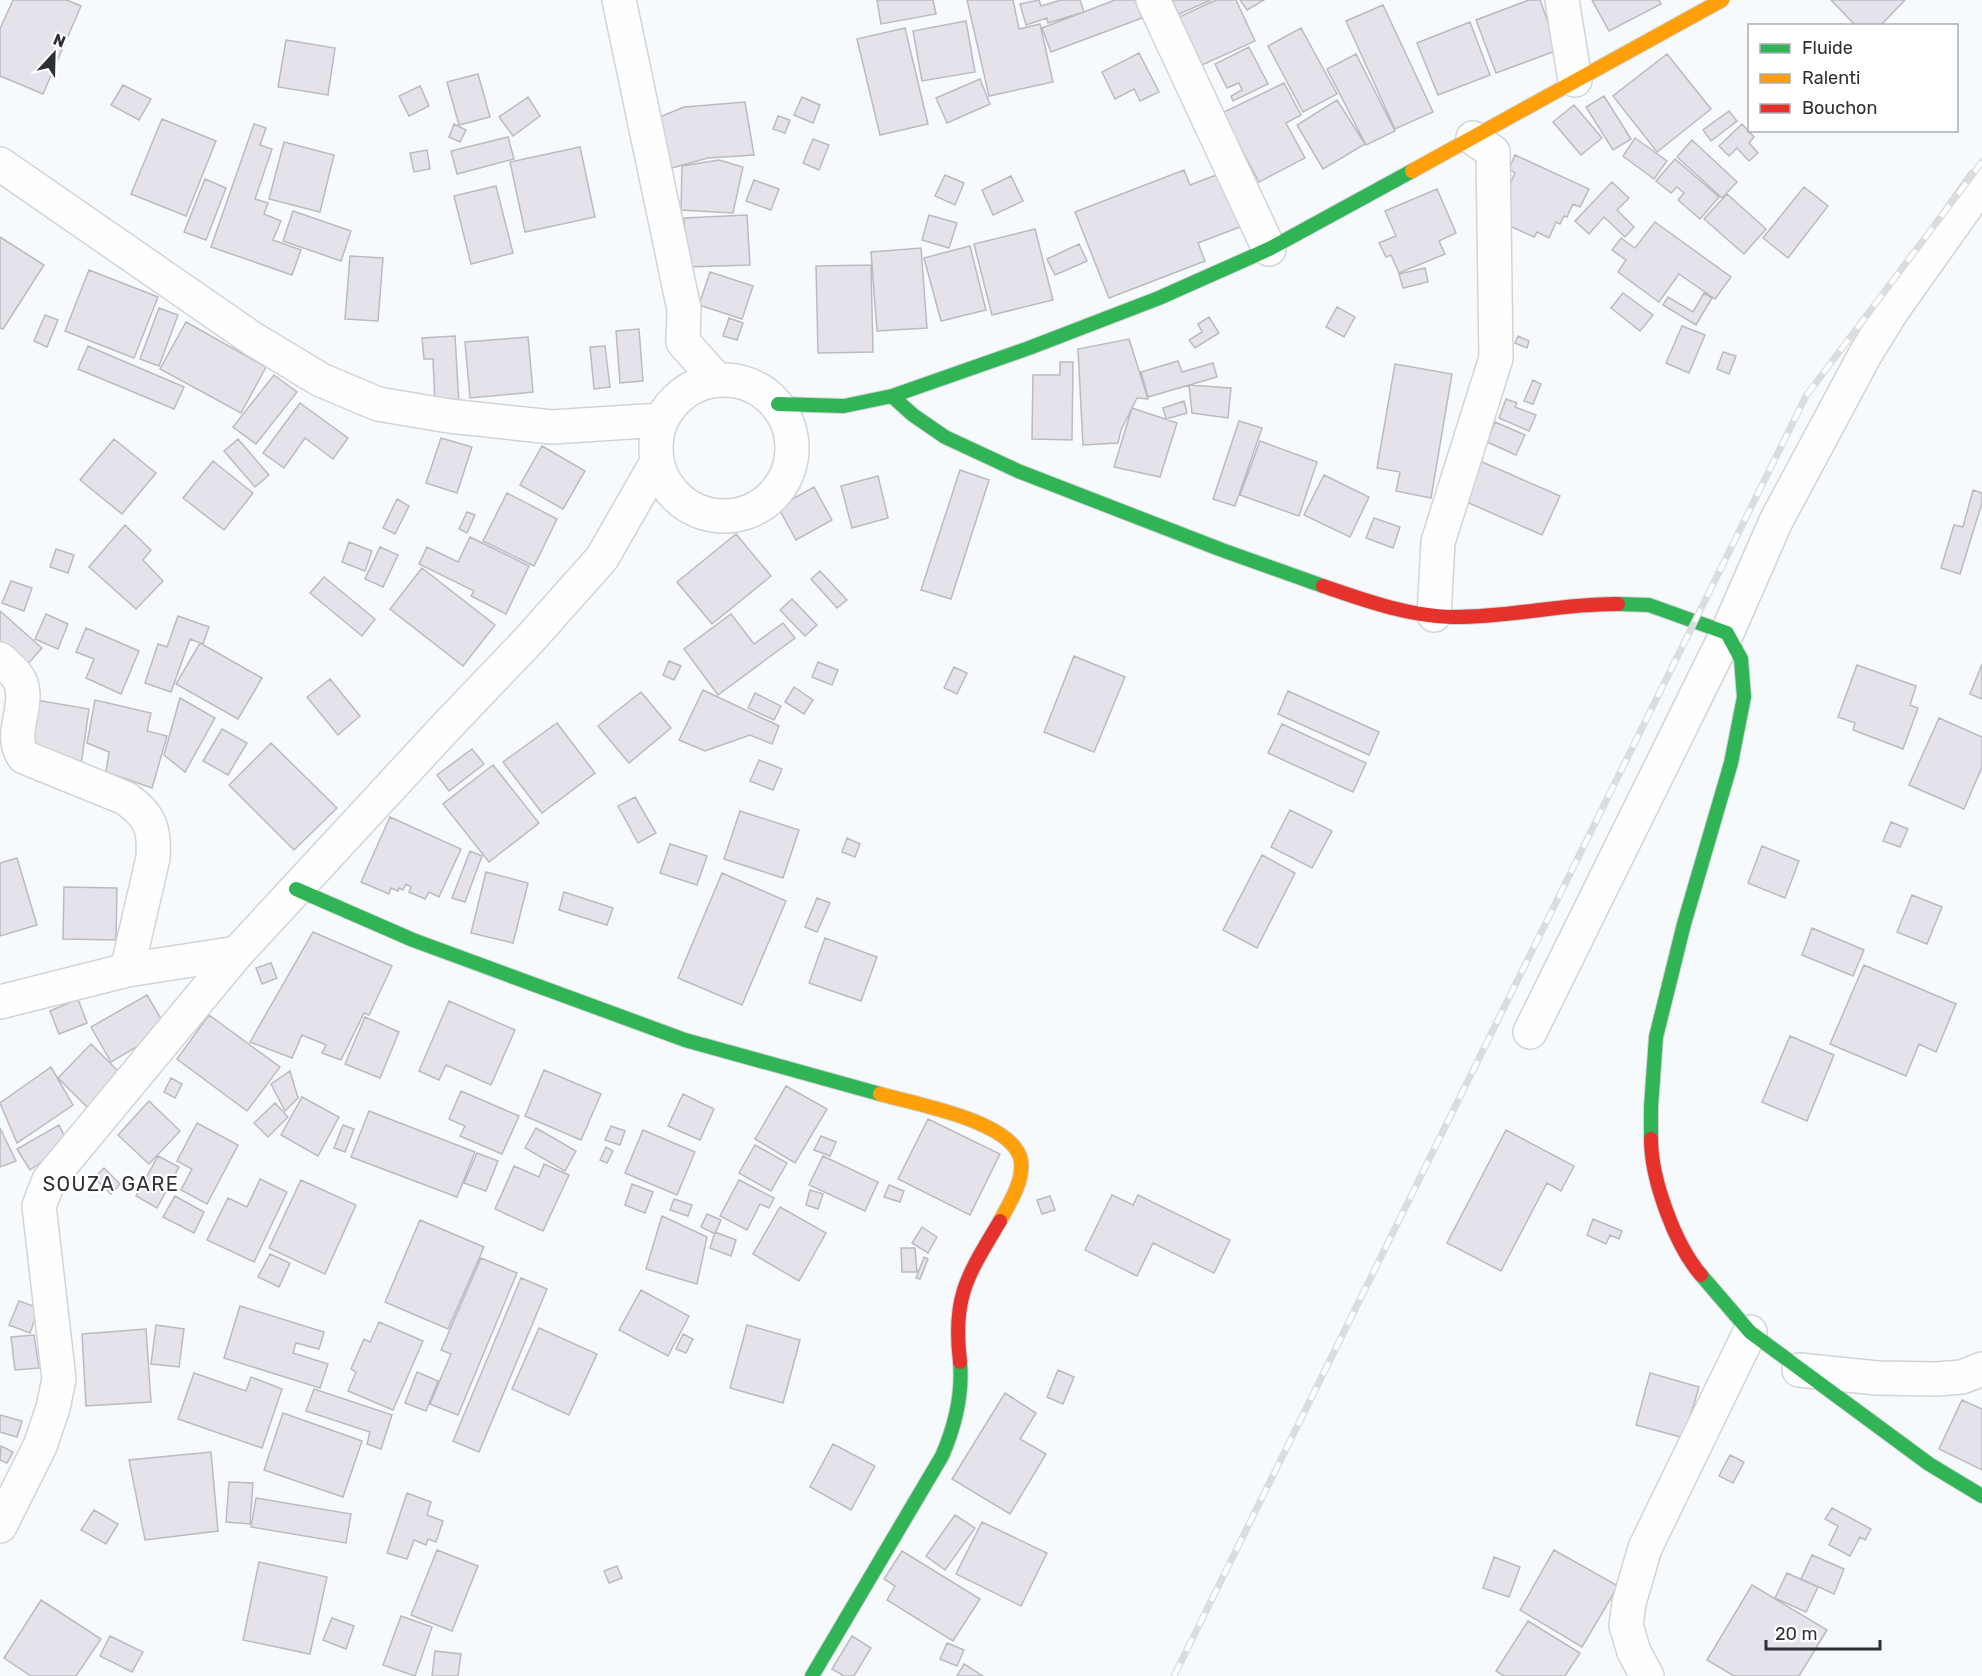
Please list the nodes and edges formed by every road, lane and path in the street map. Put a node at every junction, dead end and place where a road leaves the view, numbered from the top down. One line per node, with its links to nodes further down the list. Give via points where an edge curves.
1 (619, 0): 10 (street, via 684,309 683,342)
2 (1153, 0): 9 (street)
3 (1562, 0): 5 (street)
4 (1722, 0): 5 (street)
5 (1575, 80): 6 (street)
6 (1473, 138): 9 (street); 15 (street, via 1493,152 1496,358 1438,542)
7 (0, 164): 13 (street, via 253,339 321,380 378,404 552,427)
8 (1982, 184): 16 (street, via 1866,353 1776,521)
9 (1269, 249): 11 (street, via 1159,298)
10 (716, 379): 12 (street, via 761,389); 13 (street, via 693,385 669,404)
11 (892, 396): 12 (street, via 844,406); 15 (street, via 945,437 1018,471 1355,597)
12 (778, 404): 14 (street, via 791,428 793,455 787,478 772,498 752,511 728,516 704,513 682,502 665,483)
13 (661, 420): 14 (street, via 656,438)
14 (657, 462): 18 (street, via 602,558)
15 (1434, 615): 16 (street, via 1498,615 1599,604 1649,605)
16 (1727, 633): 22 (street); 23 (street, via 1741,659 1744,697 1731,763 1656,1037 1651,1156 1662,1199 1690,1262)
17 (0, 659): 20 (street, via 20,681 18,740 24,757 125,798 148,818 153,831 153,858)
18 (296, 889): 19 (street); 28 (street, via 413,940 685,1040 966,1118 994,1128 1012,1143 1021,1161 1020,1176 969,1275 959,1304 962,1377 952,1435)
19 (237, 953): 20 (street); 27 (street, via 49,1180 39,1206 59,1379 40,1446)
20 (126, 970): 21 (street)
21 (0, 1002)
22 (1530, 1032)
23 (1750, 1332): 25 (street); 29 (street, via 1645,1548 1626,1625)
24 (1982, 1369): 25 (street, via 1962,1377 1937,1379)
25 (1798, 1370): 26 (street, via 1929,1464)
26 (1982, 1496)
27 (0, 1526)
28 (812, 1676)
29 (1647, 1676)

